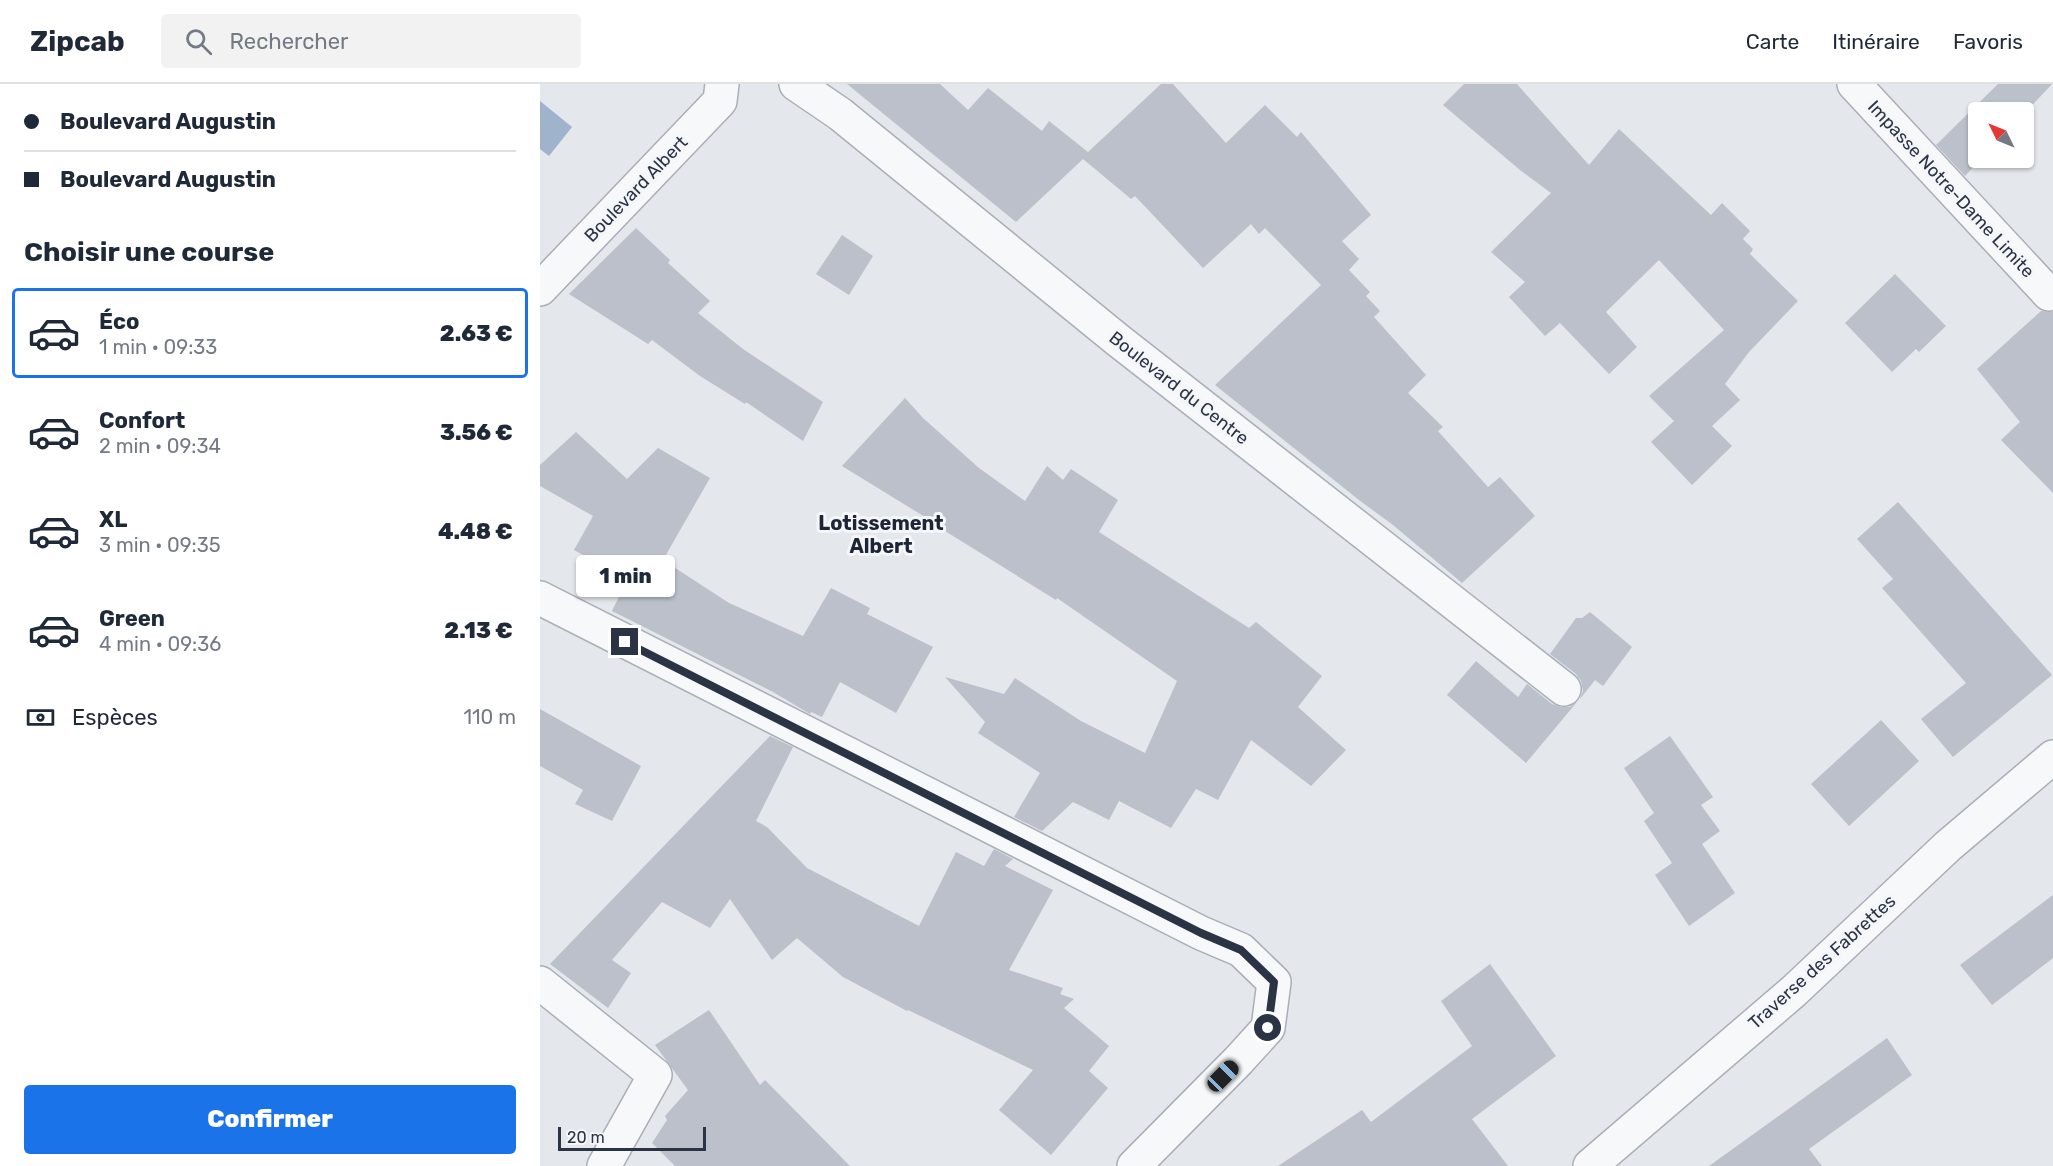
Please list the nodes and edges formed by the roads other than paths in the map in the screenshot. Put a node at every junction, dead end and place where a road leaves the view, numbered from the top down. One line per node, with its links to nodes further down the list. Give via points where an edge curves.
1 (722, 84): 4 (street, Boulevard Albert, via 720,101)
2 (796, 84): 7 (street, Boulevard du Centre, via 840,114 1119,341)
3 (1854, 84): 5 (street, Impasse Notre-Dame Limite)
4 (540, 289)
5 (2049, 294)
6 (540, 598): 11 (street, via 1241,950 1274,982 1268,1028)
7 (1564, 689)
8 (2053, 757): 12 (street, Traverse des Fabrettes, via 1948,846 1794,991)
9 (540, 983): 10 (street, via 655,1075)
10 (604, 1166)
11 (1134, 1166)
12 (1590, 1166)

